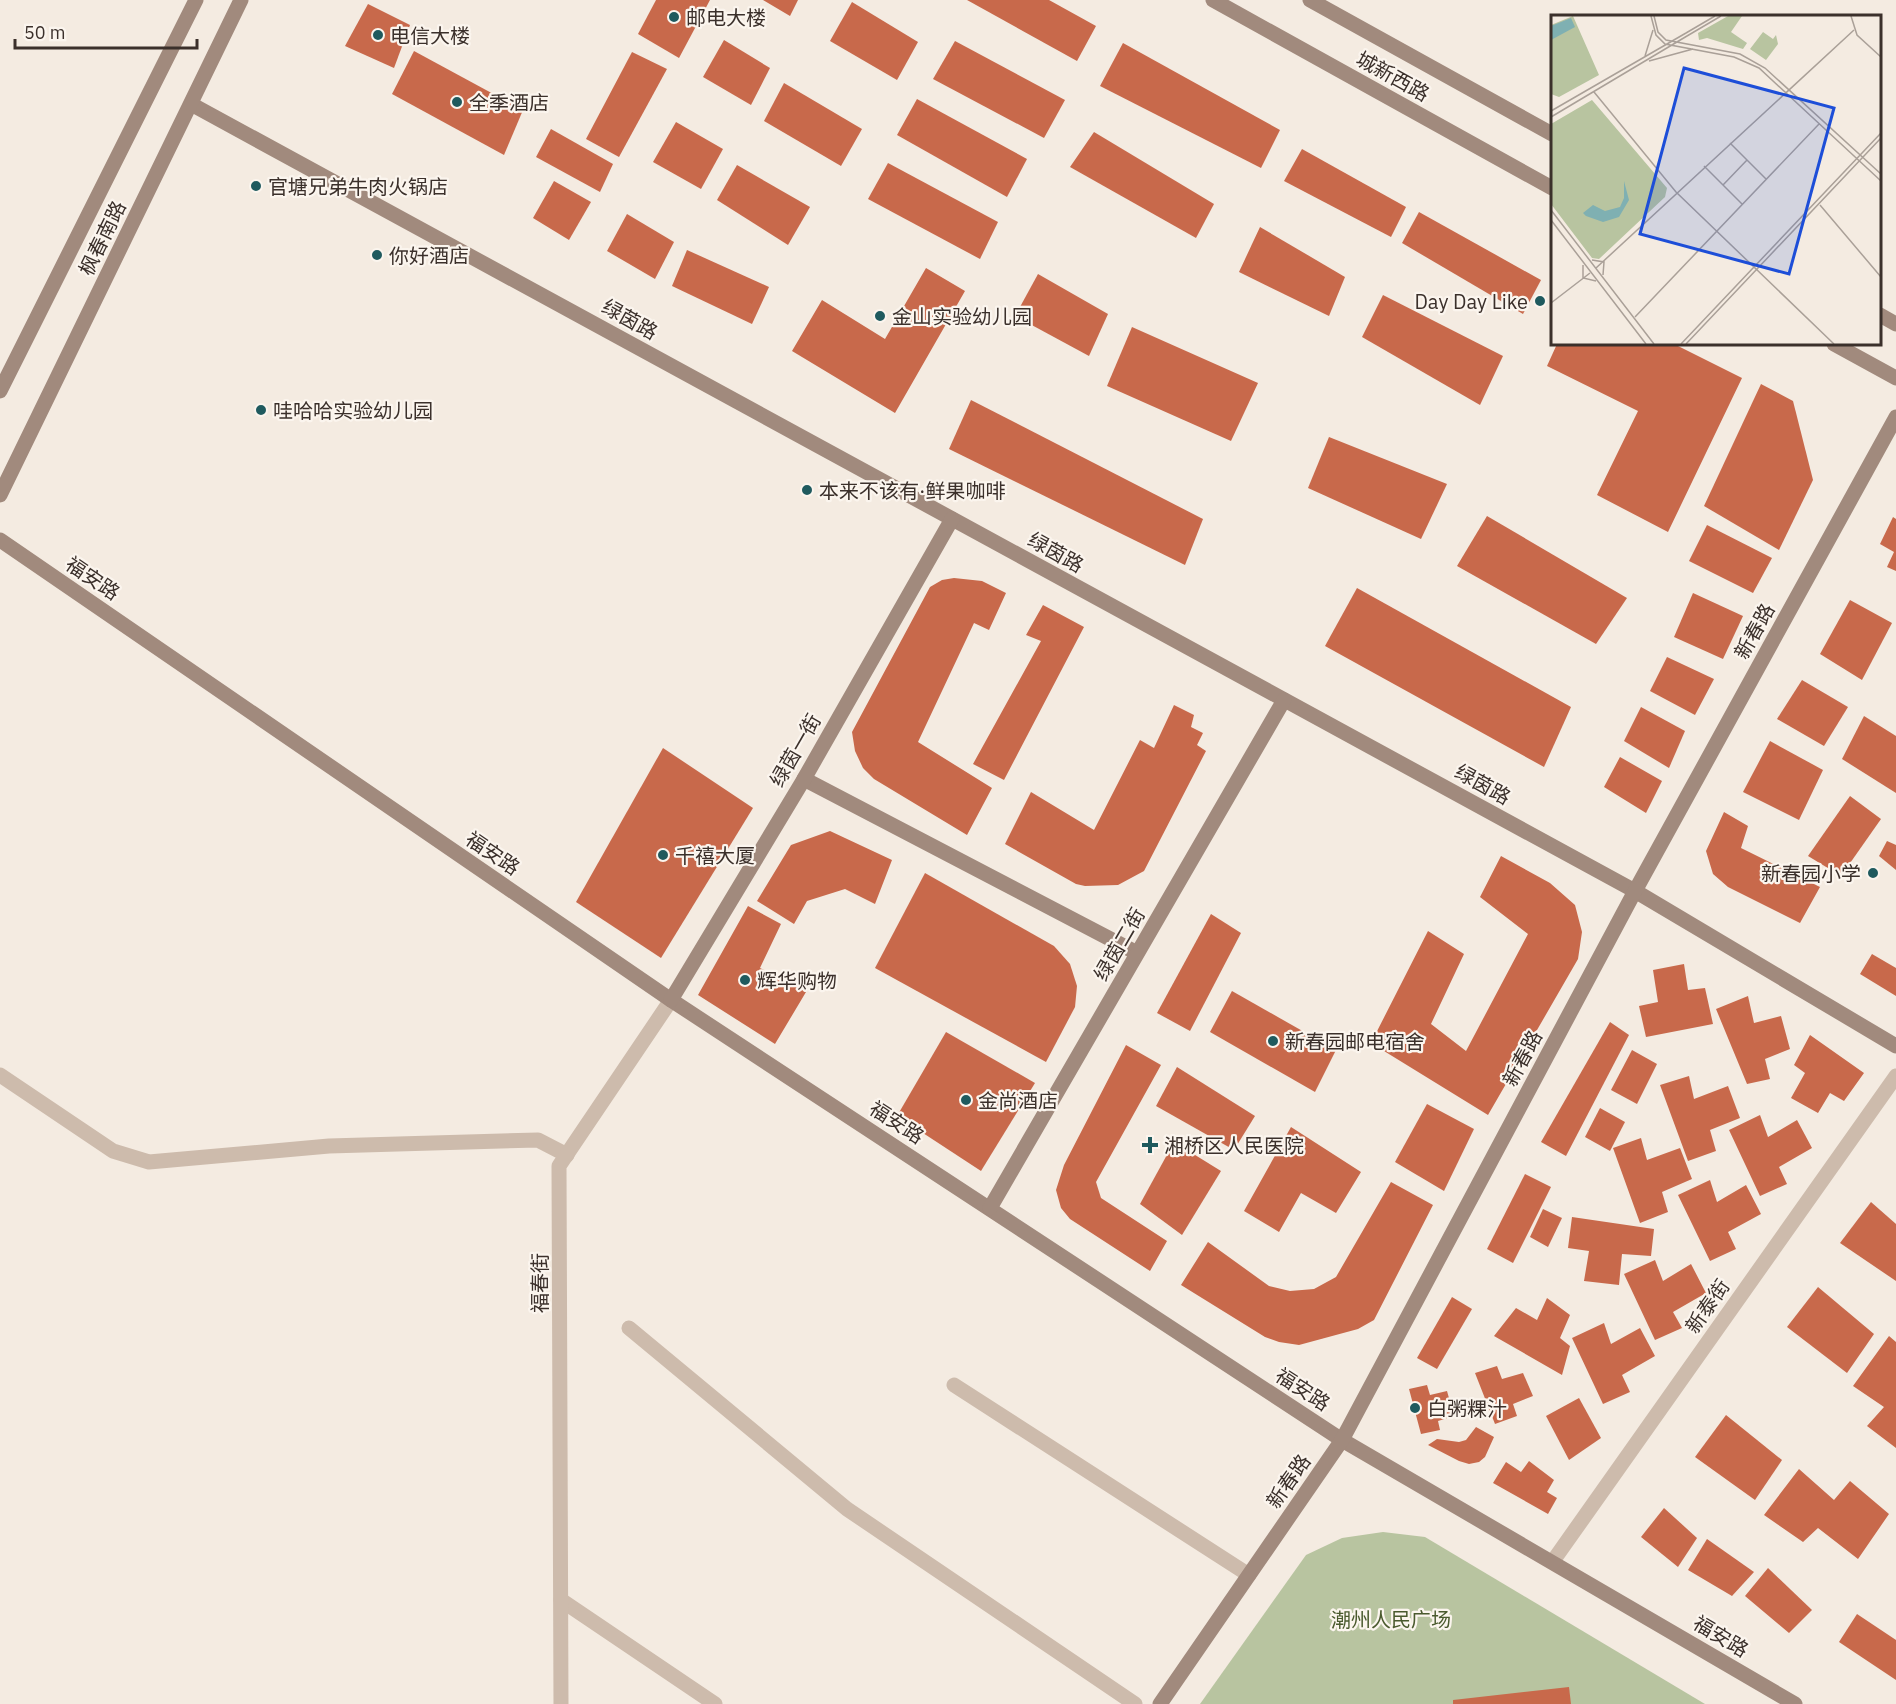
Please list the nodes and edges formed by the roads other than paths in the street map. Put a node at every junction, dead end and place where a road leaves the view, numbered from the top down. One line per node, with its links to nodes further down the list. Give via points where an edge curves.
1 (196, 0): 12 (street, 枫春南路)
2 (242, 0): 5 (street, 枫春南路)
3 (1213, 0): 7 (street, 城新西路)
4 (1310, 0): 6 (street, 城新西路)
5 (191, 104): 14 (street, 枫春南路); 15 (street, 绿茵路)
6 (1551, 133)
7 (1551, 187)
8 (1881, 316): 9 (street)
9 (1896, 324)
10 (1836, 345): 11 (street)
11 (1896, 378)
12 (0, 391)
13 (1896, 417): 19 (street, 新春路)
14 (0, 495)
15 (952, 519): 17 (street, 绿茵路); 18 (street, 绿茵一街)
16 (0, 540): 21 (street, 福安路)
17 (1284, 700): 19 (street, 绿茵路); 20 (street, 绿茵二街)
18 (804, 779): 20 (street); 21 (street, 绿茵一街)
19 (1635, 891): 22 (street, 绿茵路); 29 (street, 新春路)
20 (1137, 953): 26 (street, 绿茵二街)
21 (670, 1000): 25 (street, 福春街); 26 (street, 福安路)
22 (1896, 1046)
23 (0, 1075): 25 (street, via 113,1151 149,1162 329,1146 538,1140)
24 (1896, 1076): 30 (street, 新泰街)
25 (567, 1155): 32 (street, 福春街, via 559,1166)
26 (990, 1208): 29 (street, 福安路)
27 (629, 1328): 35 (street, via 847,1509)
28 (954, 1384): 31 (street)
29 (1342, 1440): 30 (street, 福安路); 31 (street, 新春路)
30 (1553, 1561): 37 (street, 福安路)
31 (1248, 1575): 36 (street, 新春路)
32 (561, 1600): 33 (street, 福春街); 34 (street)
33 (561, 1704)
34 (715, 1704)
35 (1135, 1704)
36 (1160, 1704)
37 (1794, 1704)

